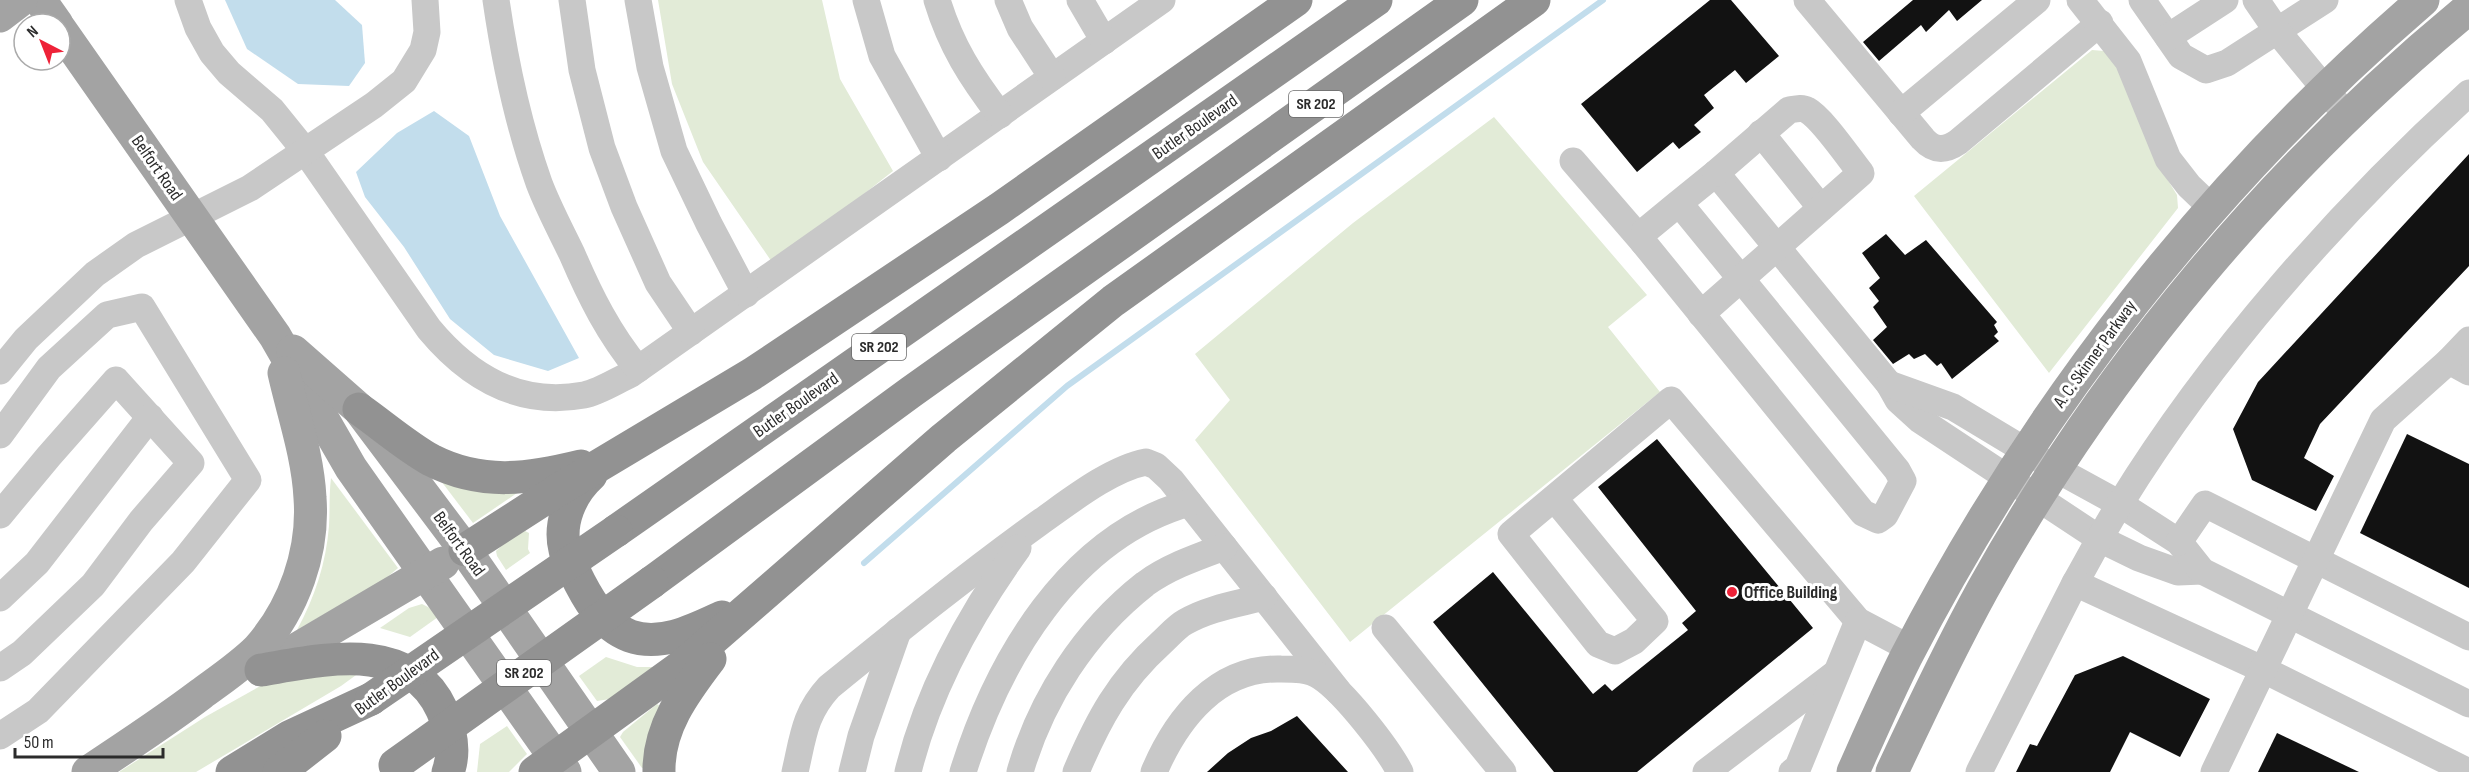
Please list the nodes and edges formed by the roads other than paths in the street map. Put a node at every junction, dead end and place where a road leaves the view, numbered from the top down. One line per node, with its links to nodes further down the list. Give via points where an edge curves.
1 (21, 0): 25 (main road)
2 (188, 0): 38 (lane, via 212,53 272,110)
3 (425, 0): 38 (lane, via 427,32 423,50 405,81)
4 (496, 0): 55 (lane, via 518,115 540,185 594,305)
5 (572, 0): 51 (lane, via 582,70 602,148 658,283)
6 (638, 0): 49 (lane, via 650,68 674,151)
7 (866, 0): 39 (lane, via 882,56)
8 (937, 0): 35 (lane, via 946,31 972,79)
9 (1008, 0): 31 (lane, via 1020,28)
10 (1080, 0): 29 (lane)
11 (1162, 0): 29 (lane)
12 (1296, 0): 62 (highway, via 999,209 752,374)
13 (1376, 0): 93 (highway, Butler Boulevard / SR 202, bridge)
14 (1462, 0): 100 (highway, SR 202, bridge)
15 (1534, 0): 81 (highway, via 1105,308 944,438)
16 (1807, 0): 34 (lane)
17 (2037, 0): 34 (lane)
18 (2080, 0): 26 (lane)
19 (2142, 0): 28 (lane)
20 (2225, 0): 28 (lane)
21 (2256, 0): 27 (lane)
22 (2325, 0): 27 (lane)
23 (2423, 0): 32 (main road, A. C. Skinner Parkway)
24 (2469, 8): 36 (main road, A. C. Skinner Parkway)
25 (0, 16)
26 (2100, 23): 34 (lane, via 1949,148 1929,145); 44 (lane, via 2128,61 2168,159)
27 (2278, 32): 28 (lane, via 2227,63 2206,70 2181,56); 32 (lane)
28 (2168, 38)
29 (1104, 41): 31 (lane)
30 (72, 45): 45 (main road, Belfort Road)
31 (1052, 77): 35 (lane)
32 (2324, 90): 36 (lane); 44 (main road, A. C. Skinner Parkway)
33 (2469, 93): 68 (lane, via 2310,251 2195,393)
34 (1901, 113)
35 (1000, 115): 39 (lane)
36 (2348, 117): 63 (main road, A. C. Skinner Parkway, via 2287,177 2190,287)
37 (1761, 134): 41 (lane); 43 (lane); 43 (lane, via 1788,110 1807,110 1861,173)
38 (306, 152): 45 (lane, via 250,188); 55 (lane, via 429,329 445,348 482,378 523,393 562,396 585,394)
39 (939, 158): 49 (lane)
40 (1573, 161): 46 (lane)
41 (1716, 173): 42 (lane); 47 (lane)
42 (1679, 203): 46 (lane, via 1645,231); 48 (lane)
43 (1821, 208): 47 (lane)
44 (2212, 208): 61 (main road, A. C. Skinner Parkway, via 2139,294)
45 (191, 218): 52 (main road, Belfort Road); 56 (lane, via 136,245 95,274 26,339)
46 (1643, 242): 50 (lane)
47 (1776, 247): 48 (lane); 57 (lane)
48 (1741, 279): 50 (lane); 50 (lane, via 1897,470 1903,481 1885,515 1878,520 1863,513)
49 (746, 294): 51 (lane)
50 (1701, 314)
51 (691, 333): 55 (lane)
52 (275, 336): 58 (main road, Belfort Road); 77 (main road, Belfort Road, via 351,468); 95 (main road, via 307,470 310,527 306,557 284,613 257,650)
53 (2469, 340): 54 (lane)
54 (2459, 366): 75 (lane, via 2383,420)
55 (638, 369)
56 (0, 371)
57 (1889, 384): 61 (lane, via 1953,407); 64 (lane, via 1898,400 1920,420)
58 (358, 409): 62 (highway, via 430,459 480,476 529,477); 74 (main road, Belfort Road)
59 (150, 417): 69 (lane, via 116,380); 80 (lane, via 37,563); 88 (lane, via 191,463 93,585 22,654)
60 (0, 435): 97 (lane, via 50,368 106,315 142,307 248,480 183,562 38,711)
61 (2027, 449): 63 (lane); 64 (main road, A. C. Skinner Parkway)
62 (614, 456): 74 (highway); 81 (highway, via 573,495 564,530 565,551 586,596 598,611 630,636 651,639 688,633)
63 (2056, 469): 66 (main road, A. C. Skinner Parkway); 68 (lane)
64 (2008, 478): 66 (lane); 87 (main road, A. C. Skinner Parkway)
65 (1554, 498): 65 (lane, via 1511,534 1598,644 1615,651 1634,642 1655,621); 83 (lane, via 1671,400)
66 (2038, 498): 71 (lane); 118 (main road, A. C. Skinner Parkway, via 1948,654)
67 (1189, 504): 70 (lane, via 1171,480 1146,462 1119,471); 73 (lane); 110 (lane, via 1161,513 1108,545 1064,584 1037,616 999,679)
68 (2120, 504): 71 (lane); 72 (lane)
69 (0, 515)
70 (1033, 528): 85 (lane); 109 (lane, via 987,591 946,664 917,734)
71 (2100, 539): 76 (lane, via 2178,572); 78 (lane)
72 (2180, 542): 75 (lane, via 2205,504); 76 (lane)
73 (1224, 547): 79 (lane); 111 (lane, via 1147,583 1099,626 1077,653 1037,725)
74 (465, 550): 77 (main road); 96 (main road, Belfort Road)
75 (2316, 560): 82 (lane); 86 (lane)
76 (2202, 571): 82 (lane)
77 (426, 573): 89 (main road); 99 (main road, Belfort Road)
78 (2075, 583): 90 (lane); 119 (lane)
79 (1264, 597): 92 (lane); 112 (lane, via 1207,612 1184,623 1137,664 1089,740)
80 (0, 598)
81 (756, 601): 96 (highway, via 683,665); 106 (highway, via 684,693 663,736)
82 (2291, 615): 90 (lane); 94 (lane)
83 (1858, 621): 87 (lane); 91 (lane)
84 (1385, 628): 114 (lane)
85 (898, 631): 107 (lane, via 815,702 807,718); 108 (lane)
86 (2469, 637)
87 (1911, 649): 117 (main road, A. C. Skinner Parkway)
88 (0, 669)
89 (261, 670): 95 (main road); 104 (highway, via 347,658 369,659 408,671 440,704 449,726 453,746)
90 (2264, 670): 120 (lane); 121 (lane)
91 (1836, 673): 115 (lane); 116 (lane, via 1798,767)
92 (1338, 691): 98 (lane); 113 (lane, via 1320,676 1300,669 1248,672 1228,680 1212,690 1178,726)
93 (370, 699): 102 (highway, via 289,737); 103 (highway, Butler Boulevard / SR 202)
94 (2469, 704)
95 (166, 721): 101 (main road)
96 (591, 732): 99 (highway); 105 (main road, Belfort Road)
97 (0, 736)
98 (1399, 766)
99 (552, 768)
100 (388, 770)
101 (88, 772)
102 (232, 772)
103 (279, 772)
104 (448, 772)
105 (619, 772)
106 (659, 772)
107 (795, 772)
108 (852, 772)
109 (908, 772)
110 (963, 772)
111 (1020, 772)
112 (1076, 772)
113 (1154, 772)
114 (1503, 772)
115 (1706, 772)
116 (1792, 772)
117 (1853, 772)
118 (1892, 772)
119 (1979, 772)
120 (2214, 772)
121 (2469, 772)

